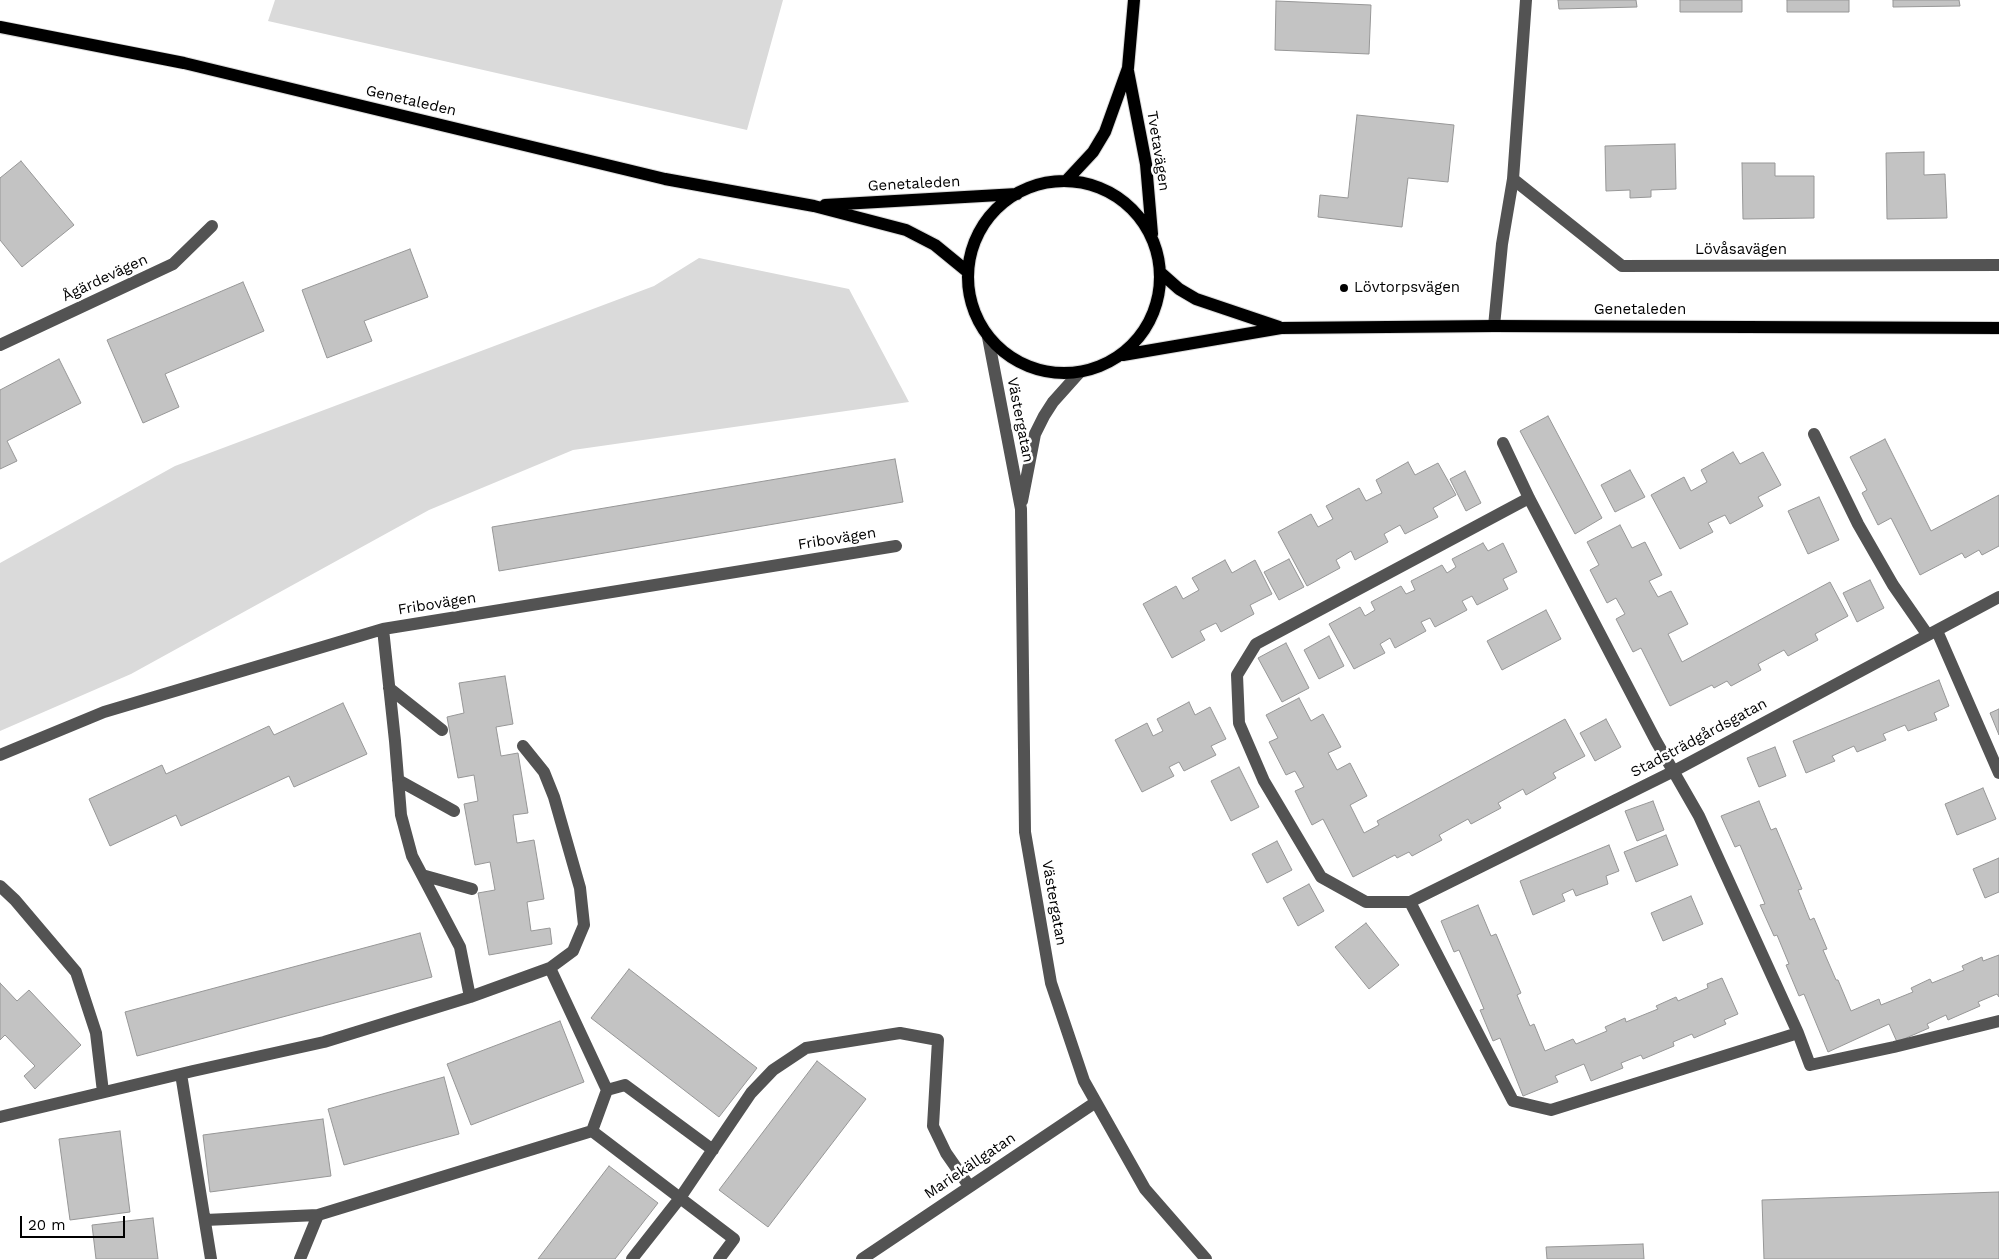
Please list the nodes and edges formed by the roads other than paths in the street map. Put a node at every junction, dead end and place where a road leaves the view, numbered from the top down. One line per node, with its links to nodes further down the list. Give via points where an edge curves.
1 (1134, 0): 4 (main road, Tvetavägen)
2 (1526, 0): 5 (street)
3 (0, 27): 8 (main road, Genetaleden, via 184,63 665,178)
4 (1128, 68): 6 (main road, Tvetavägen, via 1106,132 1093,152); 10 (main road, Tvetavägen, via 1146,164)
5 (1513, 179): 11 (street, Lövåsavägen, via 1622,266); 14 (street, via 1502,244)
6 (1066, 181): 7 (main road, via 1032,186); 10 (main road, via 1093,185 1118,197 1138,215)
7 (1017, 194): 8 (main road, Genetaleden); 12 (main road, via 992,214 983,226 973,248)
8 (814, 206): 12 (main road, Genetaleden, via 906,230 935,245)
9 (212, 226): 18 (street, Ågärdevägen, via 173,264)
10 (1153, 239): 13 (main road)
11 (1999, 265)
12 (968, 272): 17 (main road, via 972,306)
13 (1161, 273): 15 (main road, Genetaleden, via 1196,299); 19 (main road, via 1156,310 1136,342)
14 (1494, 326): 15 (main road, Genetaleden); 16 (main road, Genetaleden)
15 (1282, 328): 19 (main road, Genetaleden)
16 (1999, 328)
17 (988, 336): 20 (main road, via 1006,354 1029,367 1062,374); 24 (street, Västergatan)
18 (0, 345)
19 (1122, 355): 20 (main road)
20 (1079, 373): 24 (street, Västergatan, via 1053,402 1035,434)
21 (1814, 434): 28 (street, via 1858,524 1893,585)
22 (1503, 444): 23 (street)
23 (1529, 498): 33 (street); 40 (street, via 1256,644 1237,675 1239,723 1264,781 1320,877 1366,902)
24 (1021, 509): 48 (street, Västergatan, via 1025,832 1051,983 1084,1081)
25 (896, 546): 27 (street, Fribovägen)
26 (1999, 597): 28 (street, Stadsträdgårdsgatan)
27 (383, 629): 29 (street); 32 (street, Fribovägen, via 104,712)
28 (1932, 633): 33 (street, Stadsträdgårdsgatan); 34 (street)
29 (389, 688): 30 (street); 35 (street)
30 (442, 730)
31 (523, 746): 41 (street, via 544,772 580,888 584,925 573,951)
32 (0, 755)
33 (1674, 771): 40 (street, Stadsträdgårdsgatan); 44 (street, via 1699,816)
34 (1999, 773)
35 (398, 780): 36 (street); 37 (street, via 401,815 412,856)
36 (454, 811)
37 (422, 875): 39 (street); 42 (street, via 460,947)
38 (0, 886): 47 (street, via 76,972 96,1033)
39 (472, 889)
40 (1410, 902): 44 (street, via 1513,1101 1551,1110)
41 (550, 968): 42 (street); 46 (street)
42 (470, 997): 45 (street, via 324,1042)
43 (1999, 1021): 44 (street, via 1810,1065)
44 (1798, 1033)
45 (181, 1074): 47 (street); 55 (street)
46 (607, 1090): 50 (street); 51 (street, via 625,1085)
47 (103, 1092): 49 (street)
48 (1096, 1102): 52 (street, Mariekällgatan); 61 (street, Västergatan, via 1145,1189)
49 (0, 1117)
50 (592, 1131): 53 (street); 54 (street)
51 (713, 1150): 52 (street, via 751,1093 773,1070 806,1048 900,1034 938,1040 933,1126 946,1153); 53 (street)
52 (969, 1186): 60 (street, Mariekällgatan)
53 (680, 1198): 58 (street); 59 (street, via 734,1239)
54 (318, 1215): 55 (street); 57 (street)
55 (205, 1220): 56 (street)
56 (211, 1259)
57 (300, 1259)
58 (632, 1259)
59 (720, 1259)
60 (862, 1259)
61 (1206, 1259)

